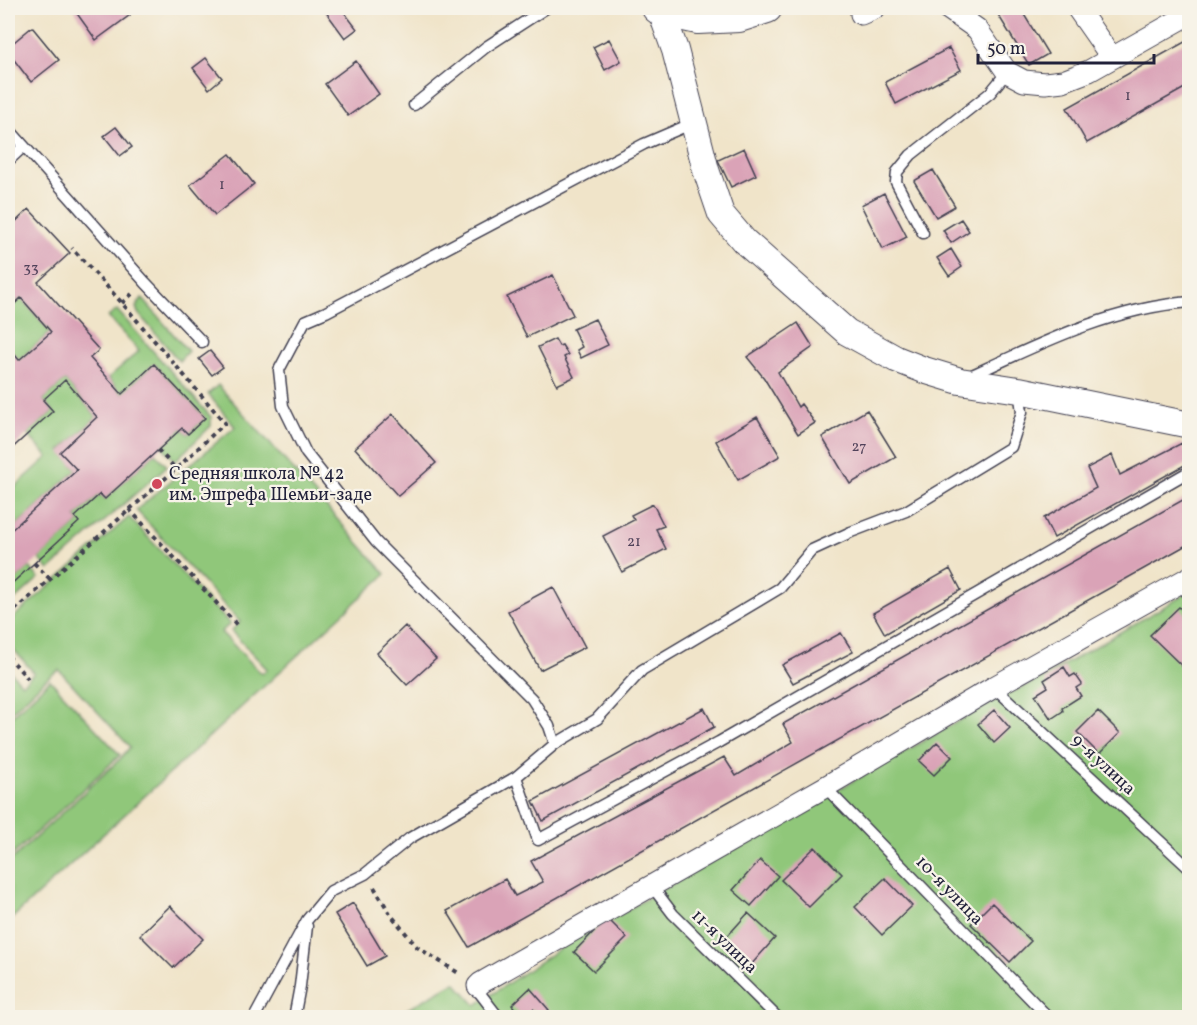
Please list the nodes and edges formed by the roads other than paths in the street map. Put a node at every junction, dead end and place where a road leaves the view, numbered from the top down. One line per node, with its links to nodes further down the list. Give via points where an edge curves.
1 (546, 8): 9 (lane, via 486,47)
2 (767, 8): 4 (main road, via 739,17 698,19)
3 (1077, 8): 7 (street)
4 (659, 9): 10 (street)
5 (952, 9): 8 (street, via 977,28)
6 (1190, 14): 7 (street)
7 (1112, 58): 8 (street, via 1063,81 1024,81)
8 (1007, 72): 14 (lane, via 990,93 911,155 897,172 896,183)
9 (414, 105)
10 (694, 123): 17 (street, via 722,214 744,241 847,332 896,359); 23 (lane, via 644,144 305,321 279,370 283,406 306,453 376,542 532,699)
11 (8, 128): 12 (lane)
12 (24, 146): 13 (lane); 16 (lane)
13 (8, 161)
14 (923, 233)
15 (1190, 302): 17 (lane, via 1117,314)
16 (202, 342)
17 (960, 381): 18 (street)
18 (1019, 390): 19 (street); 23 (lane, via 1022,412 1011,447 906,512 812,550 780,588 642,670 597,719)
19 (1190, 425)
20 (1190, 471): 24 (lane, via 719,742 538,840)
21 (1185, 585): 22 (street)
22 (994, 687): 25 (street); 26 (lane, 9-я улица)
23 (555, 744): 24 (lane)
24 (516, 777): 28 (lane, via 410,838 365,874 331,891)
25 (825, 787): 27 (street); 34 (lane, 10-я улица)
26 (1190, 869)
27 (651, 885): 29 (street); 33 (lane, 11-я улица, via 673,914)
28 (307, 920): 30 (lane); 31 (lane)
29 (478, 987): 32 (lane)
30 (254, 1017)
31 (294, 1017)
32 (499, 1017)
33 (778, 1017)
34 (1049, 1017)

